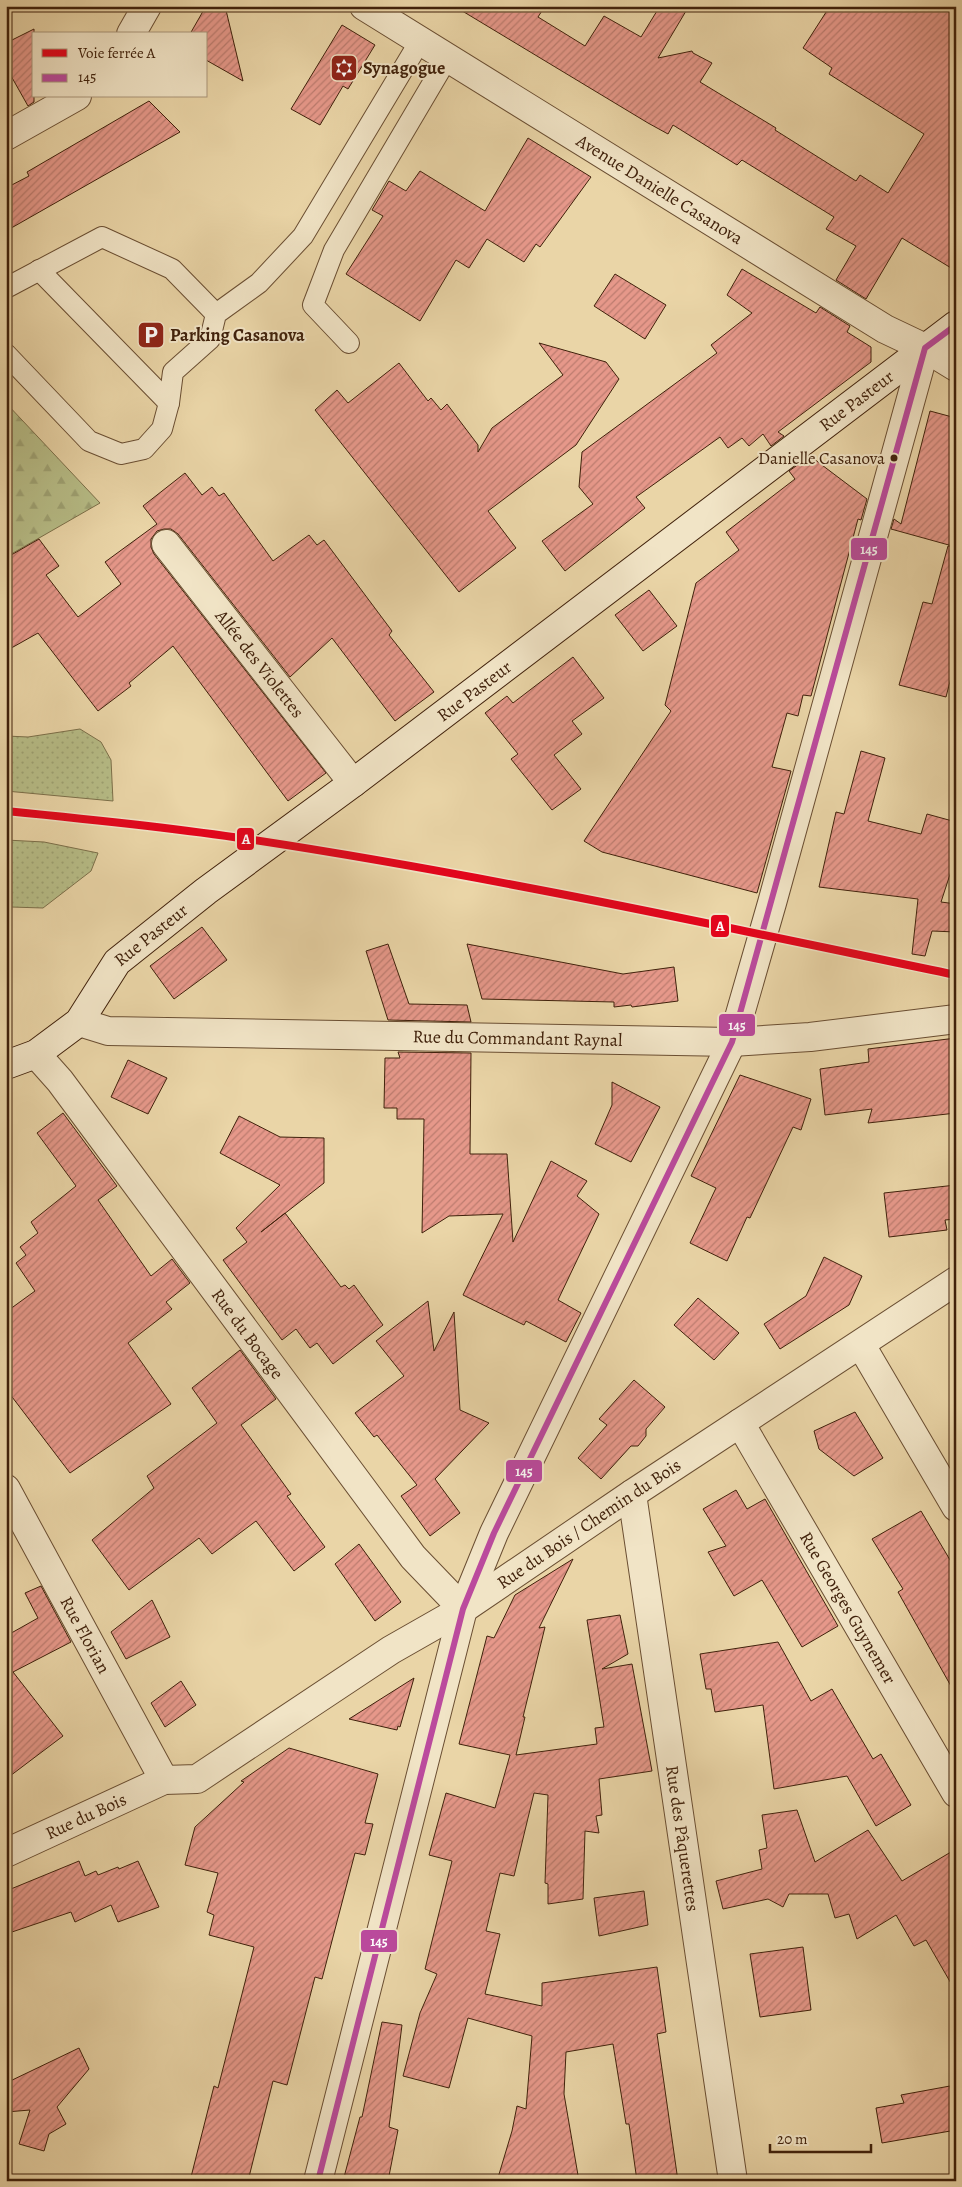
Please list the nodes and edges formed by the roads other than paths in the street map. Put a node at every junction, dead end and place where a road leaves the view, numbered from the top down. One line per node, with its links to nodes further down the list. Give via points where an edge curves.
1 (148, 6): 3 (street)
2 (364, 6): 4 (street, Avenue Danielle Casanova)
3 (132, 32)
4 (420, 41): 5 (street, Avenue Danielle Casanova); 10 (lane, via 303,236 259,283)
5 (448, 58): 12 (lane, via 334,250 313,305); 13 (street, Avenue Danielle Casanova, via 885,329)
6 (73, 98): 7 (street)
7 (6, 136)
8 (39, 270): 9 (lane); 10 (lane, via 102,237 172,269); 16 (lane)
9 (6, 288)
10 (216, 314): 16 (lane, via 210,339 174,372)
11 (956, 325): 13 (street, Rue Pasteur)
12 (349, 343)
13 (925, 348): 15 (street, Avenue Danielle Casanova); 18 (street, Rue Pasteur); 21 (street)
14 (6, 354): 16 (lane, via 89,441 121,454 144,449 162,429)
15 (956, 367)
16 (169, 403)
17 (166, 544): 18 (street, Allée des Violettes)
18 (353, 783): 20 (street, Rue Pasteur, via 206,891 117,962)
19 (956, 1019): 21 (street, Rue du Commandant Raynal, via 810,1037)
20 (79, 1022): 21 (street, Rue du Commandant Raynal, via 108,1030); 22 (street, Rue Pasteur)
21 (732, 1042): 30 (street, via 494,1533)
22 (36, 1054): 23 (street, Rue Pasteur); 30 (street, Rue du Bocage, via 60,1081 413,1557)
23 (6, 1065)
24 (956, 1281): 25 (street, Rue du Bois / Chemin du Bois)
25 (860, 1345): 26 (street, Rue du Bois / Chemin du Bois); 29 (street)
26 (740, 1423): 28 (street, Rue du Bois / Chemin du Bois); 32 (street, Rue Georges Guynemer)
27 (6, 1489): 31 (street, Rue Florian)
28 (632, 1494): 30 (street, Rue du Bois / Chemin du Bois); 35 (street, Rue des Pâquerettes)
29 (956, 1507)
30 (463, 1609): 31 (street, Rue du Bois / Chemin du Bois, via 391,1650 197,1779); 34 (street)
31 (164, 1780): 33 (street, Rue du Bois)
32 (956, 1792)
33 (6, 1854)
34 (318, 2181)
35 (733, 2181)

